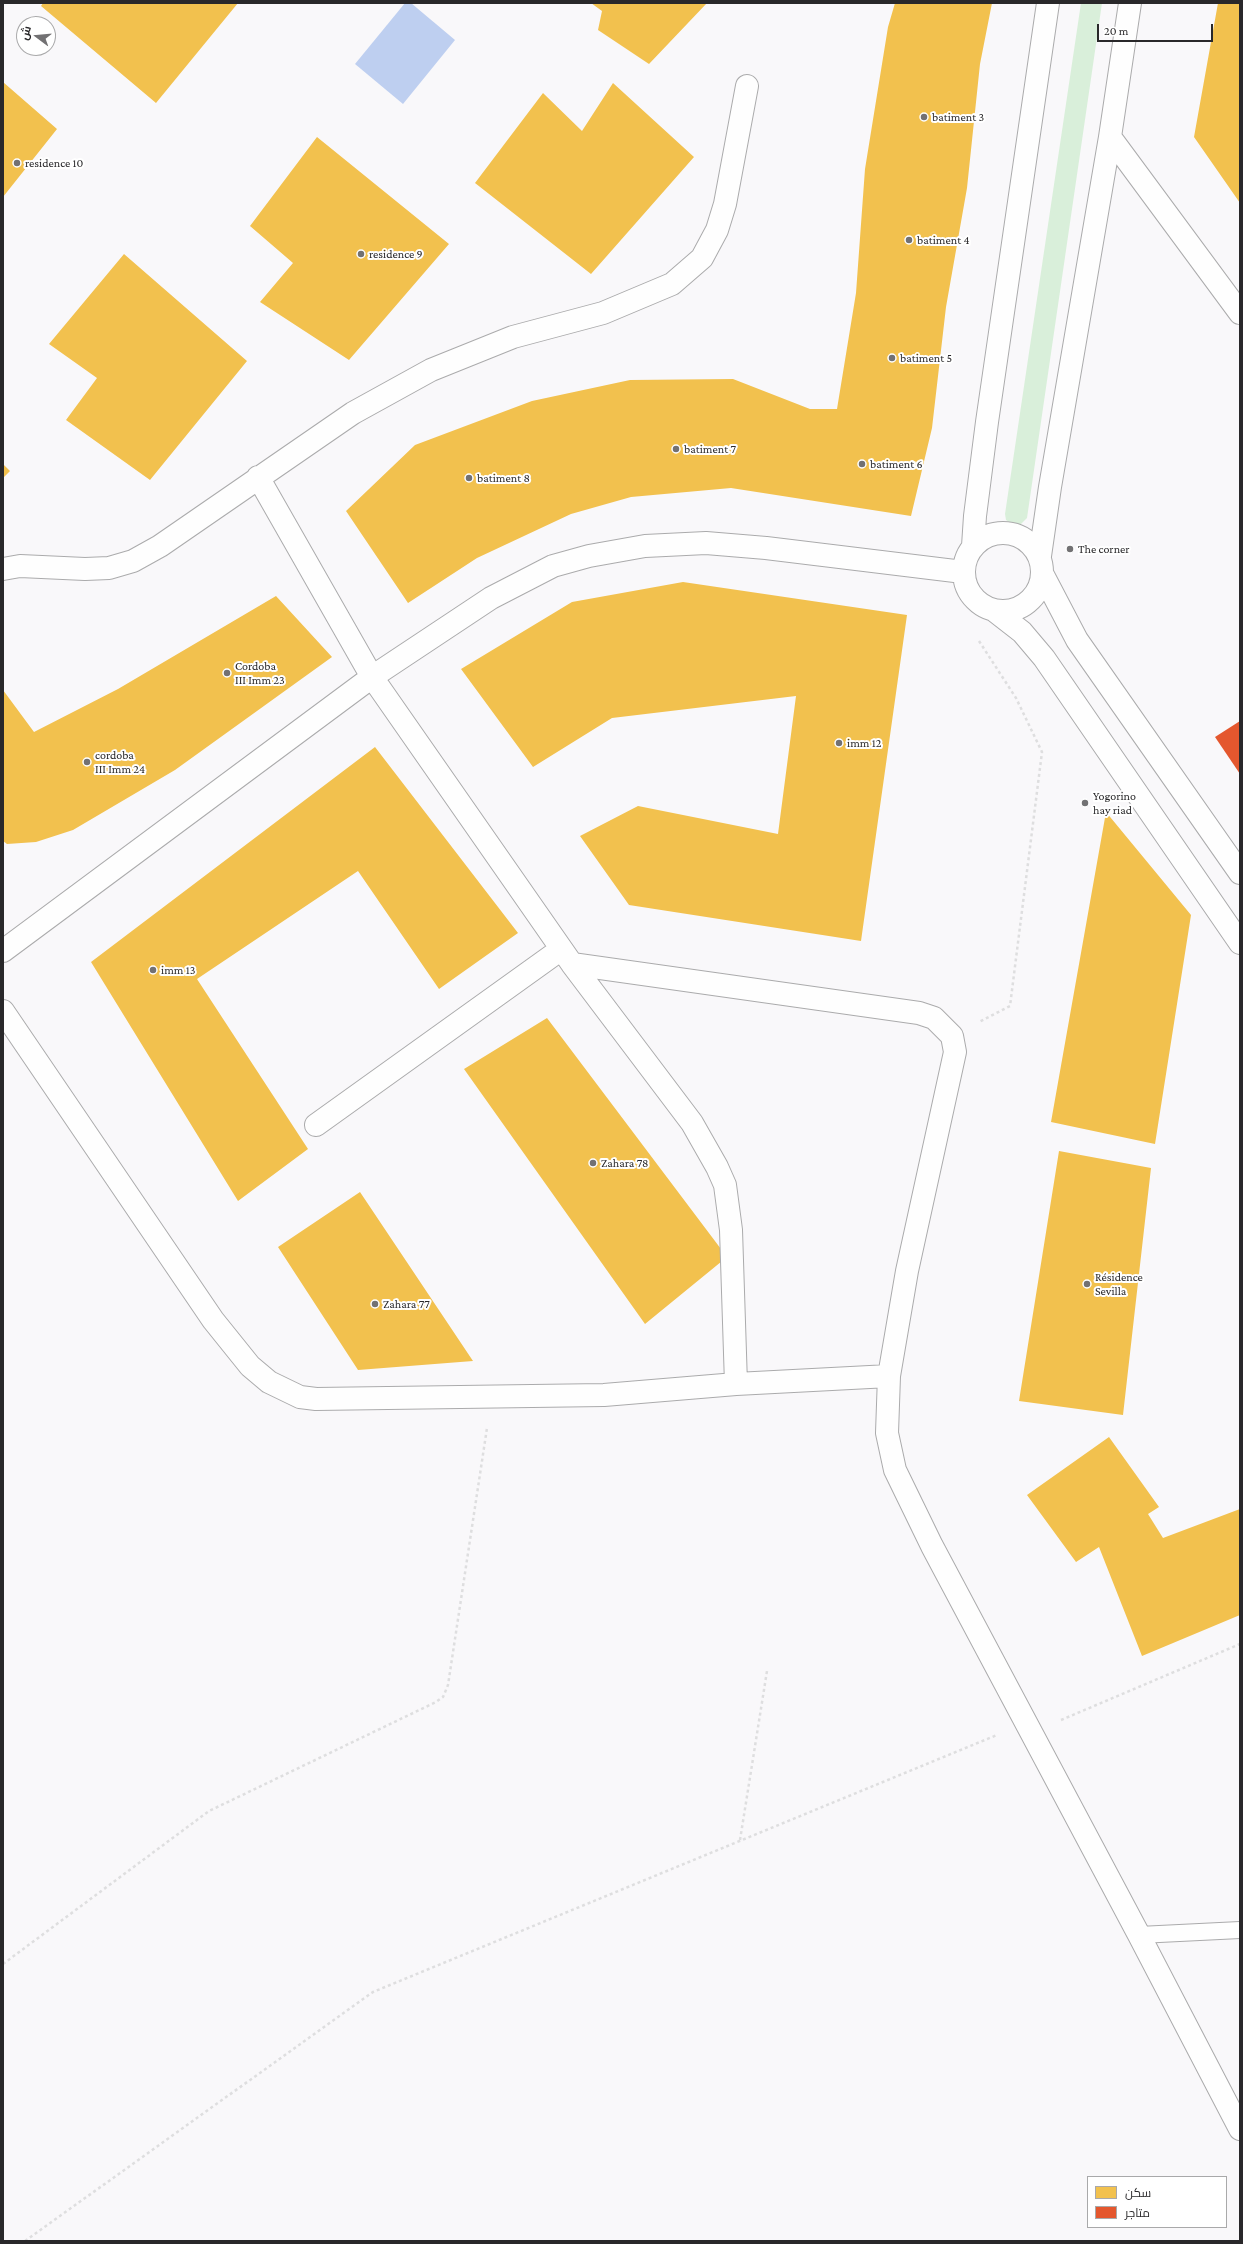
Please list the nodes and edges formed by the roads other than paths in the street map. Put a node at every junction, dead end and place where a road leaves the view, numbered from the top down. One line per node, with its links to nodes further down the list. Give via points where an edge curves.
1 (1048, 3): 7 (street, via 987,422)
2 (1130, 3): 4 (street)
3 (747, 86): 6 (street, via 725,204 702,258 690,270 672,284 603,312 513,337 432,370 353,413)
4 (1110, 137): 5 (street); 8 (street, via 1050,487)
5 (1240, 313)
6 (258, 477): 9 (street, via 160,546 133,561 109,568 20,566); 12 (street)
7 (973, 546): 8 (street, via 986,536 1001,532 1017,534 1030,543); 10 (street, via 966,558)
8 (1041, 566): 11 (street, via 1040,588 1032,599 1021,607); 13 (street, via 1077,640)
9 (3, 569)
10 (963, 572): 11 (street, via 972,597 982,606); 12 (street, via 706,543 646,546 589,556 553,566 491,598)
11 (995, 611): 14 (street, via 1022,632 1044,658)
12 (372, 677): 15 (street); 16 (street)
13 (1240, 873)
14 (1240, 943)
15 (3, 951)
16 (566, 957): 18 (street); 19 (street, via 919,1012 934,1018 952,1036 955,1052 907,1271); 20 (street, via 692,1123 725,1185 731,1230)
17 (3, 1011): 20 (street, via 212,1320 250,1366 269,1382 300,1397 316,1400 604,1395)
18 (316, 1125)
19 (889, 1376): 20 (street); 22 (street, via 887,1433 897,1475 1028,1728)
20 (736, 1384)
21 (1240, 1930): 22 (lane)
22 (1140, 1935): 23 (street)
23 (1240, 2129)

